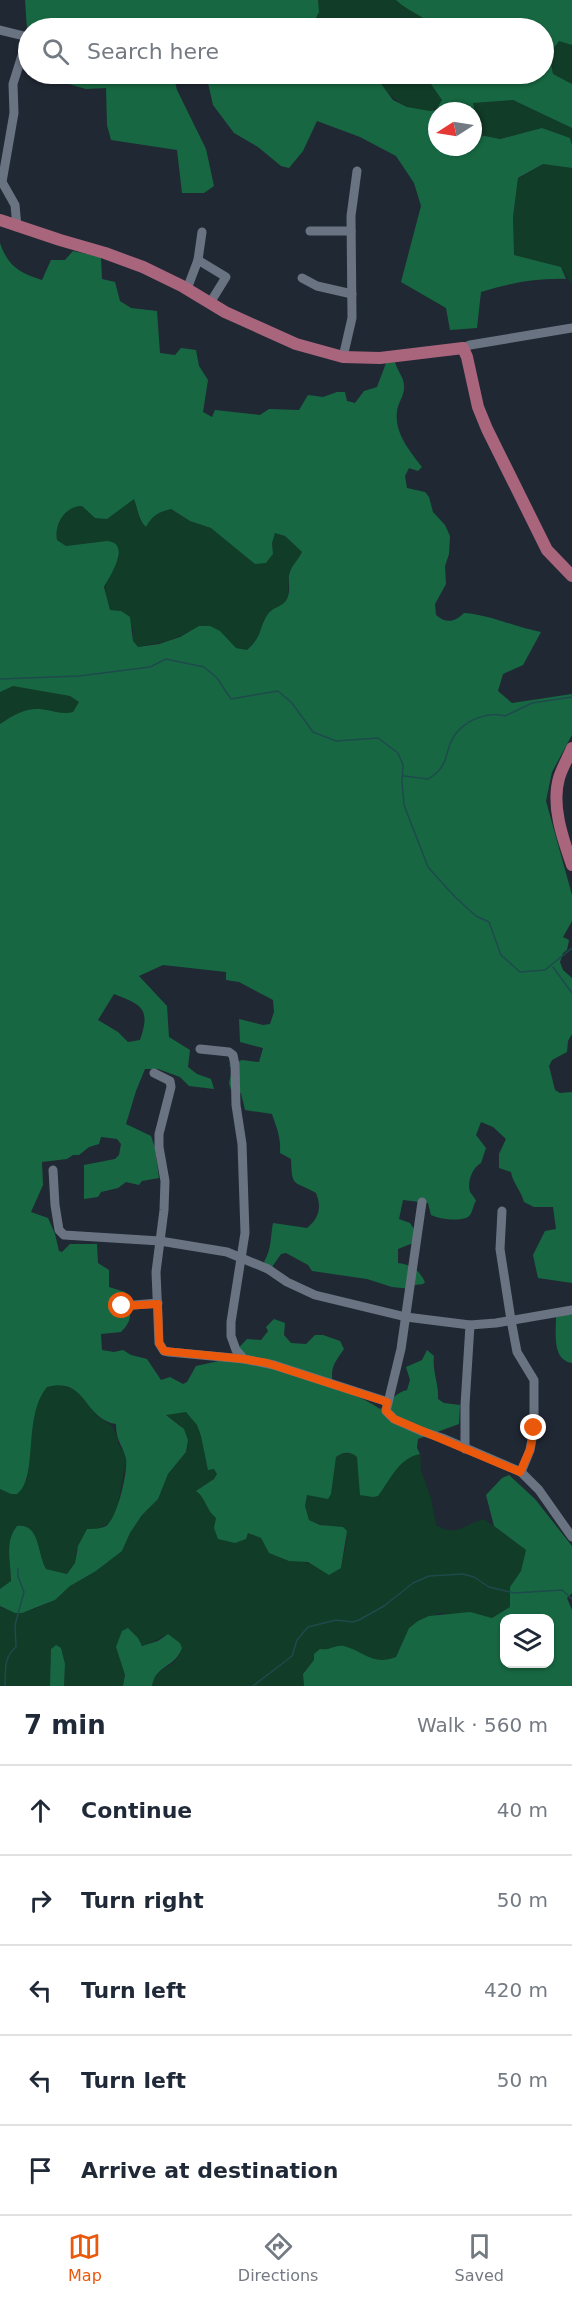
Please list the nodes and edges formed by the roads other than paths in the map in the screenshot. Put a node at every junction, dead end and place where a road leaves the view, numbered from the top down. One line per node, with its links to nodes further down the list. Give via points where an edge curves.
1 (0, 30): 2 (street)
2 (18, 34)
3 (18, 68): 6 (street, via 2,182 15,205)
4 (357, 171): 8 (street)
5 (0, 220): 6 (main road)
6 (17, 227): 12 (main road, via 105,253)
7 (310, 231): 8 (street)
8 (351, 231): 13 (street)
9 (201, 232): 10 (street)
10 (198, 260): 12 (street); 14 (street, via 226,277)
11 (302, 278): 13 (street, via 317,286)
12 (187, 289): 14 (main road)
13 (352, 294): 17 (street, via 352,318)
14 (210, 303): 17 (main road, via 296,344)
15 (572, 328): 16 (street)
16 (463, 348): 17 (main road, via 380,358); 18 (main road, via 487,429 547,550)
17 (343, 357)
18 (572, 576)
19 (572, 748): 20 (main road, via 558,780 557,800 561,831)
20 (572, 865)
21 (200, 1048): 27 (street, via 229,1052 234,1059 242,1144)
22 (154, 1073): 26 (street, via 167,1078 171,1087 159,1134 165,1181)
23 (54, 1170): 26 (street, via 61,1233)
24 (422, 1202): 31 (street)
25 (501, 1210): 32 (street, via 500,1249)
26 (160, 1241): 27 (street); 28 (street, via 156,1272)
27 (242, 1257): 31 (street, via 315,1295); 34 (street, via 231,1322 234,1343)
28 (158, 1304): 29 (street); 34 (street, via 159,1343 164,1351)
29 (122, 1306)
30 (572, 1310): 32 (street)
31 (406, 1317): 33 (street); 35 (street)
32 (511, 1320): 33 (street); 37 (street, via 517,1352 534,1380 534,1428)
33 (470, 1325): 36 (street)
34 (244, 1359): 35 (street)
35 (387, 1402): 36 (street, via 386,1411 394,1419)
36 (465, 1449): 37 (street)
37 (520, 1472): 38 (street, via 539,1490)
38 (572, 1537)

